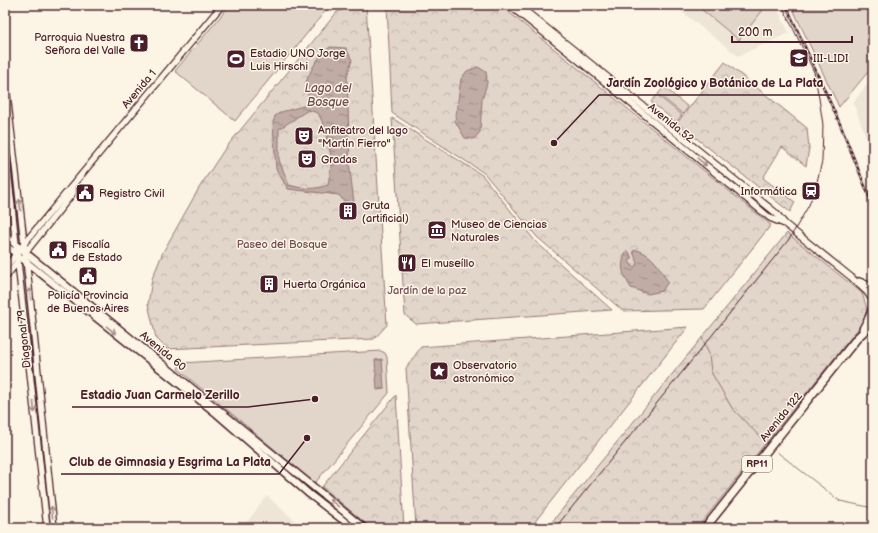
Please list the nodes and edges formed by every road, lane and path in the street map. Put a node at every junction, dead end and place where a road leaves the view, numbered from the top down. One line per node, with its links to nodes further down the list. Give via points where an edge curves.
1 (222, 5): 9 (main road, Avenida 1, via 73,186 73,193)
2 (509, 5): 6 (main road, Avenida 52, one-way to 6, via 770,218)
3 (518, 5): 6 (main road, Avenida 52, via 776,213)
4 (5, 77): 9 (main road, Diagonal 79, one-way to 4)
5 (5, 144): 9 (main road, Diagonal 79)
6 (785, 224): 11 (main road, Avenida 52)
7 (5, 236): 9 (main road, Avenida 60)
8 (5, 244): 9 (main road, Avenida 60)
9 (21, 253): 10 (main road, Avenida 1); 12 (main road, Avenida 1); 19 (main road, Diagonal 79, one-way to 19); 20 (main road, Diagonal 79, one-way to 9); 21 (main road, Avenida 60, one-way to 21); 22 (main road, Avenida 60, one-way to 9)
10 (5, 268)
11 (851, 277): 13 (main road, Avenida 52); 14 (main road, Avenida 52)
12 (5, 278)
13 (873, 287)
14 (873, 299): 15 (highway)
15 (873, 304)
16 (873, 308): 18 (highway, Avenida 122 / RP11)
17 (873, 323): 18 (highway, Avenida 122 / RP11)
18 (858, 337): 23 (highway, Avenida 122 / RP11)
19 (47, 528)
20 (54, 528)
21 (353, 528)
22 (364, 528)
23 (705, 528)

